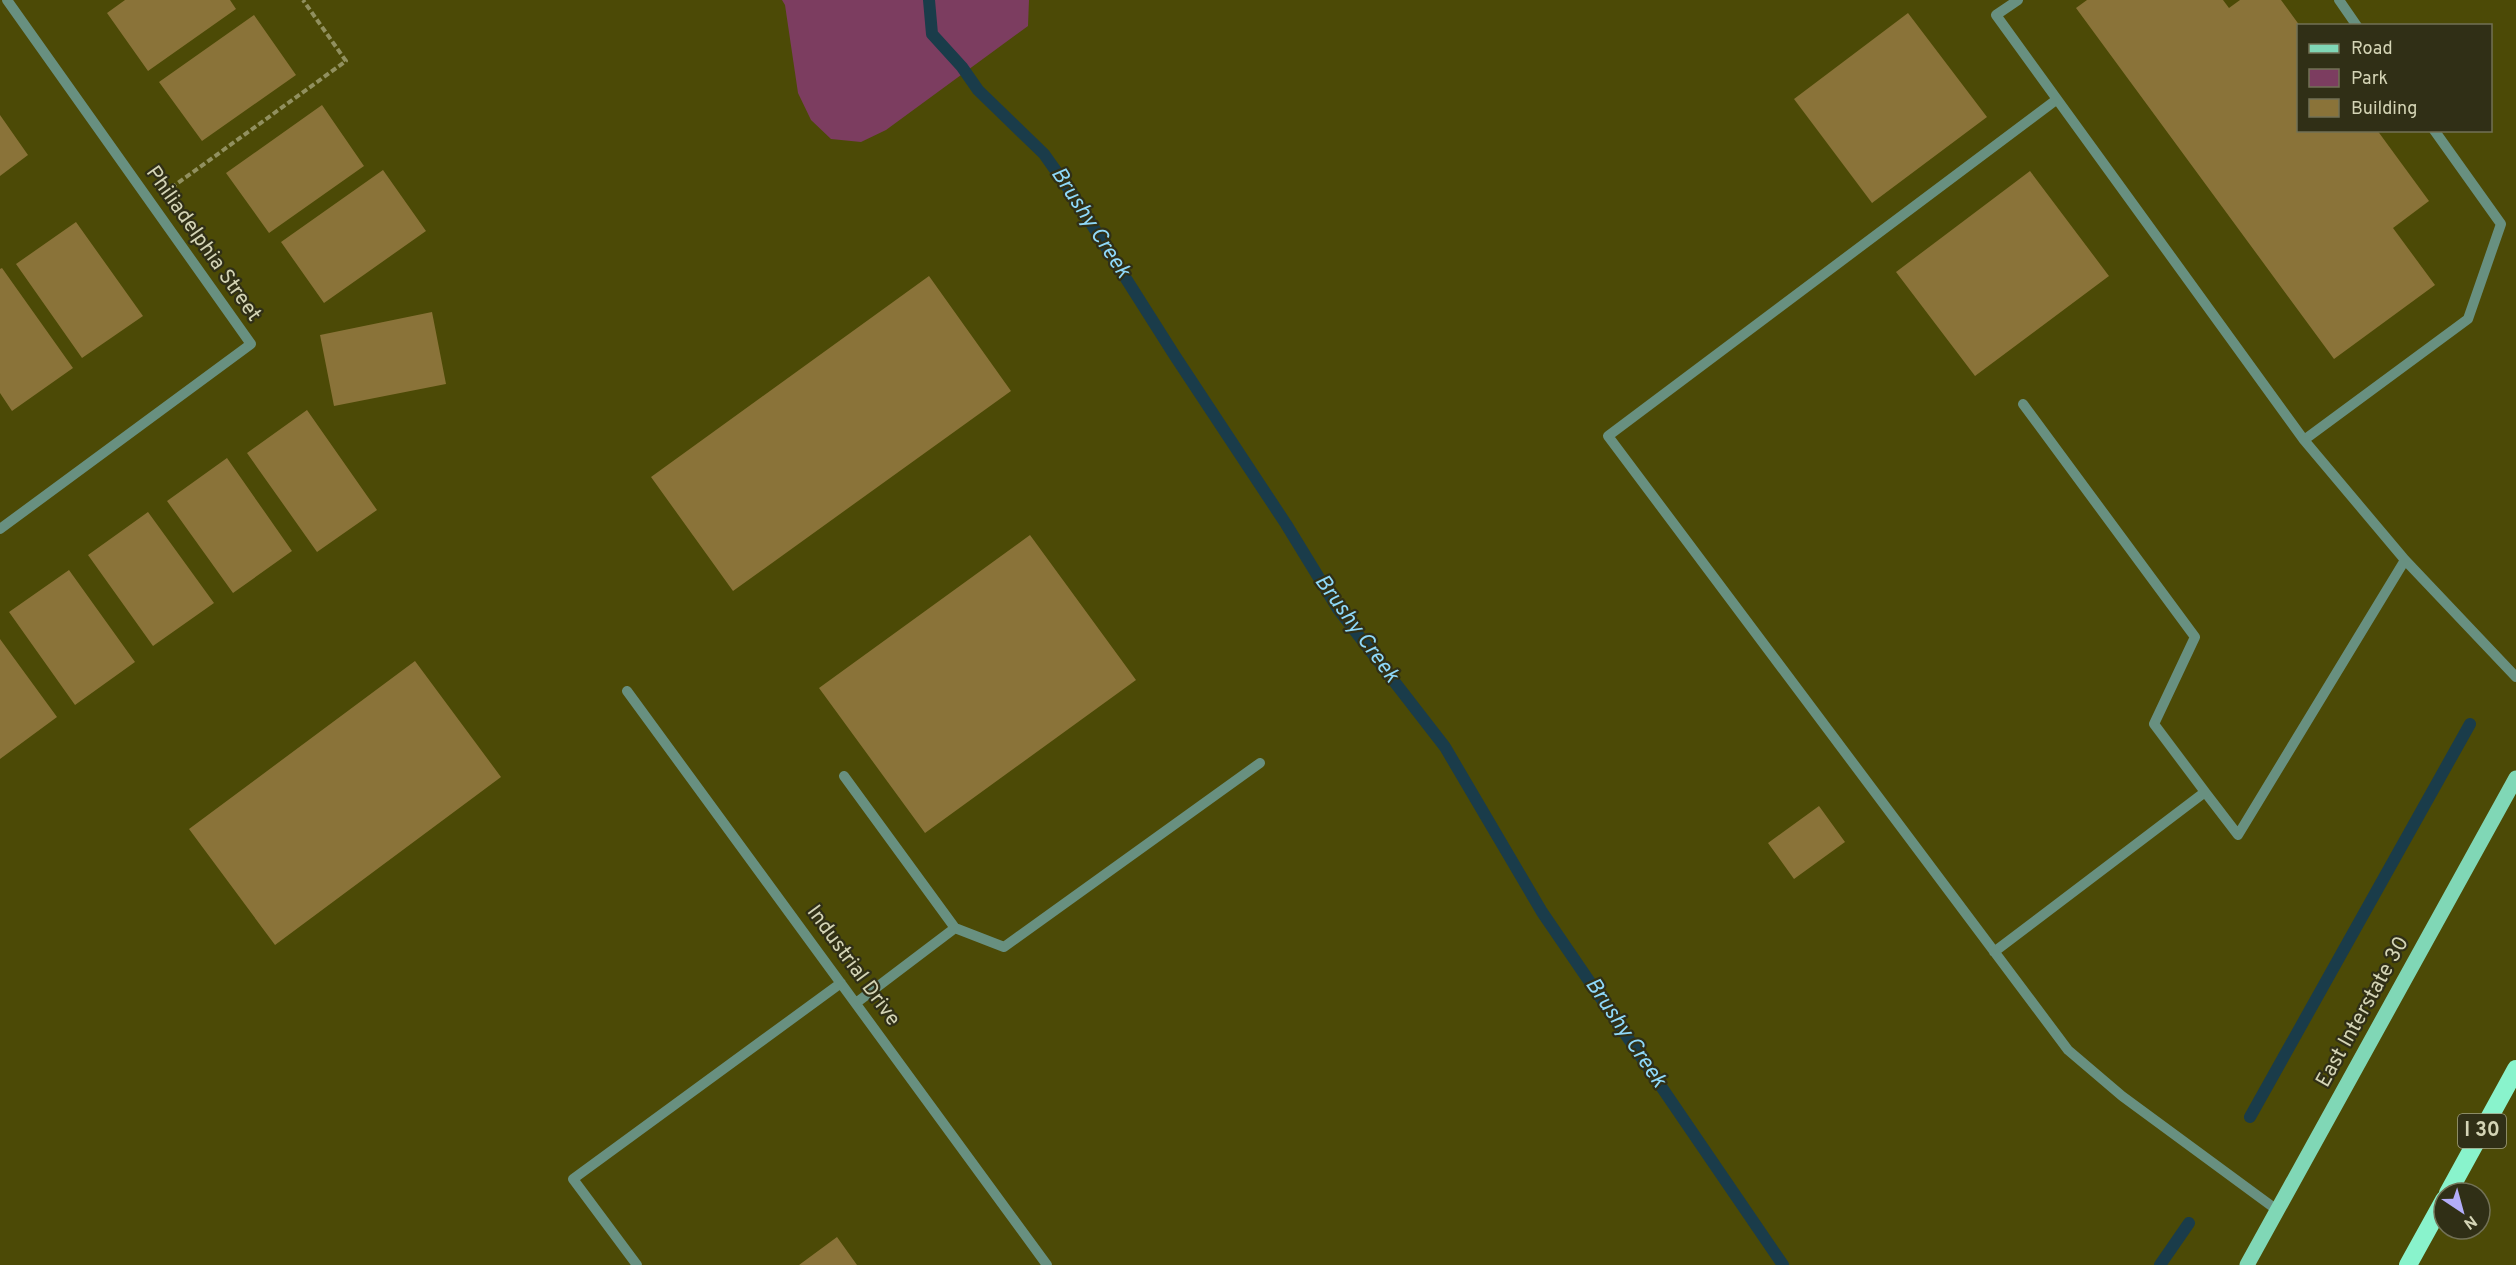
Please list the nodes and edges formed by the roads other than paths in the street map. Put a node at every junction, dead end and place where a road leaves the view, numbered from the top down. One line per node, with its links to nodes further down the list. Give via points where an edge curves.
1 (7, 0): 9 (street, Philiadelphia Street, via 251,345)
2 (2018, 0): 5 (street, via 1996,15)
3 (2339, 0): 4 (street)
4 (2356, 24)
5 (2056, 100): 8 (street); 18 (street, via 1608,436)
6 (2435, 132): 8 (street, via 2501,224 2468,319)
7 (2024, 404): 16 (street, via 2195,637 2154,724)
8 (2304, 440): 10 (street)
9 (0, 529)
10 (2405, 560): 11 (street); 16 (street, via 2238,835)
11 (2516, 676)
12 (627, 691): 19 (street, Industrial Drive)
13 (1260, 763): 17 (street, via 1004,947)
14 (844, 776): 17 (street)
15 (2516, 778): 23 (main road, East Interstate 30)
16 (2205, 792): 18 (street)
17 (955, 928): 20 (street)
18 (1995, 952): 23 (street, via 2068,1050 2122,1096)
19 (841, 983): 20 (street, Industrial Drive); 25 (street, via 573,1179)
20 (856, 1003): 26 (street, Industrial Drive)
21 (2516, 1069): 22 (highway, I 30)
22 (2455, 1181)
23 (2277, 1210): 27 (main road, East Interstate 30)
24 (2432, 1222): 28 (highway)
25 (637, 1265)
26 (1047, 1265)
27 (2247, 1265)
28 (2408, 1265)

